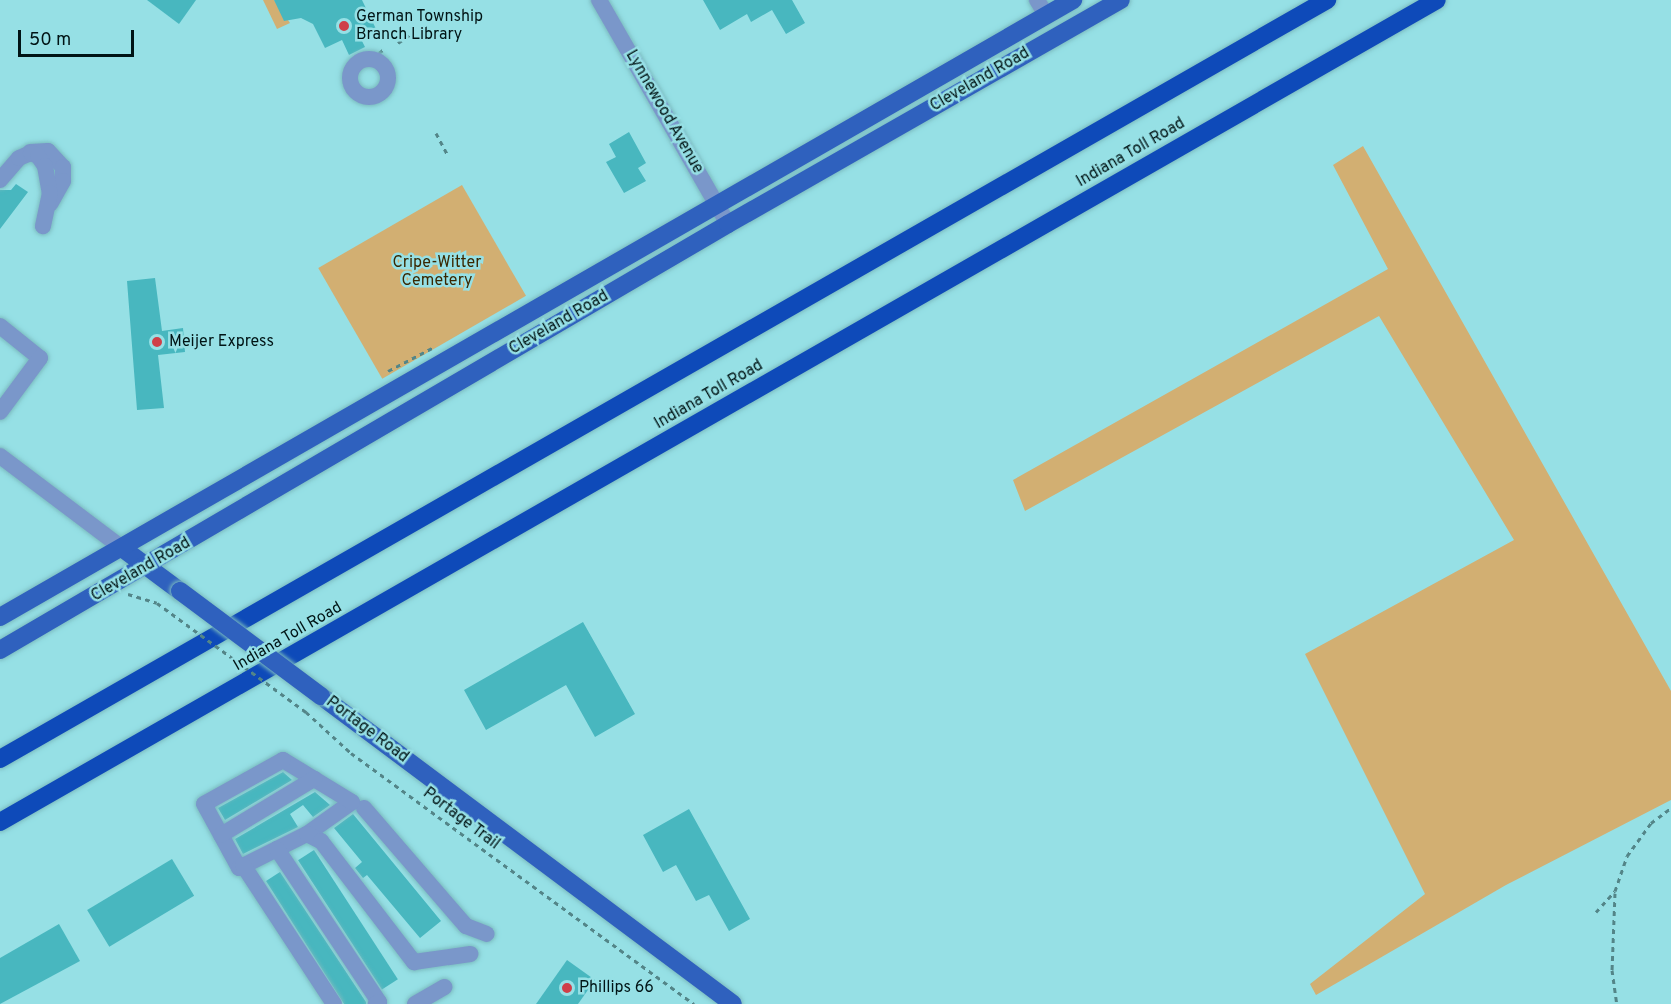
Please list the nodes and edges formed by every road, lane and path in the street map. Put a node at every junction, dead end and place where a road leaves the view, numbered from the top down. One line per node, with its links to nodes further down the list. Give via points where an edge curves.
1 (599, 0): 13 (street, Lynnewood Avenue)
2 (1073, 0): 6 (main road, Cleveland Road)
3 (1121, 0): 14 (main road, Cleveland Road)
4 (1327, 0): 24 (highway)
5 (1437, 0): 28 (highway, Indiana Toll Road)
6 (1042, 8): 13 (main road, Cleveland Road)
7 (416, 31): 8 (path)
8 (398, 43)
9 (382, 55): 9 (street, via 388,71 387,87 376,97 361,96 352,88 349,75 355,63 361,58)
10 (436, 134): 11 (path)
11 (448, 156)
12 (0, 180): 15 (street, via 25,154 38,156 45,166 49,208)
13 (716, 204): 14 (street, Lynnewood Avenue); 19 (main road, Cleveland Road)
14 (728, 224): 20 (main road, Cleveland Road)
15 (43, 226)
16 (0, 326): 17 (street, via 40,358)
17 (0, 412)
18 (0, 456): 19 (street, Portage Road)
19 (122, 548): 20 (main road, Portage Road); 22 (main road, Cleveland Road)
20 (147, 567): 23 (main road, Cleveland Road); 42 (main road, Portage Road, bridge)
21 (128, 594): 41 (path, Portage Trail, bridge, via 157,603 306,712 351,753)
22 (0, 617)
23 (0, 650)
24 (0, 759)
25 (314, 779): 29 (street, via 352,802); 30 (street); 30 (street, via 283,760 204,804)
26 (364, 808): 35 (street, via 466,926)
27 (1671, 808): 33 (path, via 1651,823 1627,856)
28 (0, 822)
29 (307, 834): 31 (street); 36 (street, via 321,842 414,962)
30 (221, 835): 32 (street, via 239,868)
31 (277, 849): 32 (street); 39 (street, via 379,1002)
32 (243, 866): 38 (street)
33 (1615, 891): 34 (path); 43 (path, via 1612,970)
34 (1596, 912)
35 (487, 934)
36 (470, 954)
37 (444, 987): 40 (street)
38 (334, 1004)
39 (376, 1004)
40 (415, 1004)
41 (694, 1004)
42 (733, 1004)
43 (1617, 1004)

